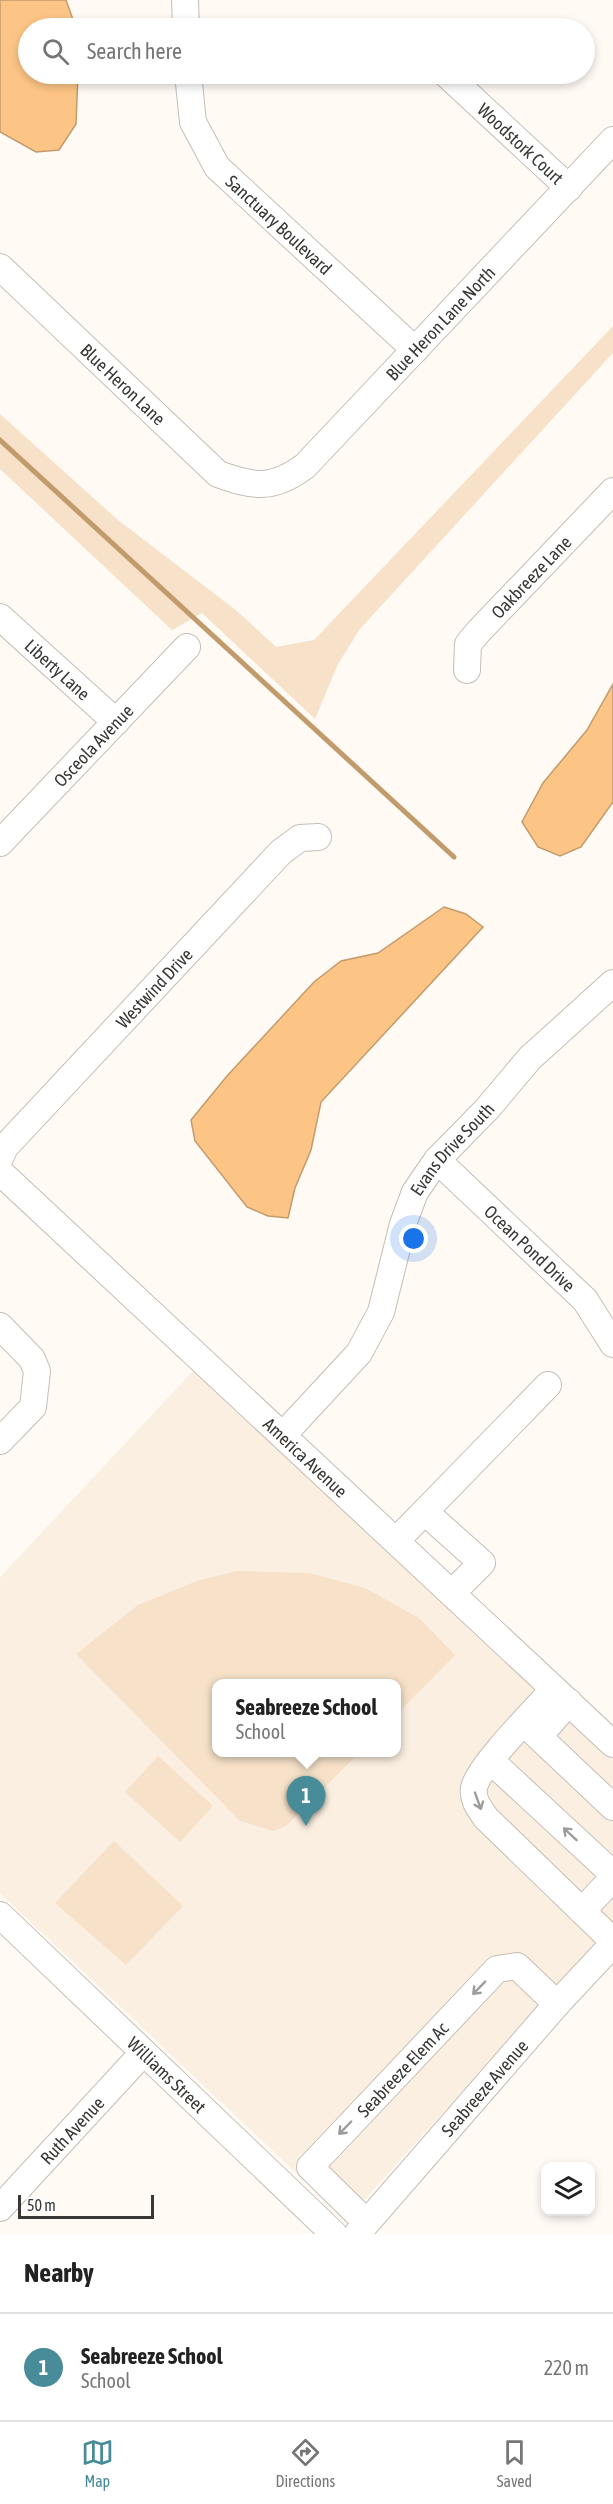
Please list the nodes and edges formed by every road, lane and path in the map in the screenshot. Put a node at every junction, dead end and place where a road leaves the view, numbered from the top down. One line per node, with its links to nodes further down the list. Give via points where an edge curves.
1 (185, 0): 2 (street)
2 (186, 18)
3 (189, 84): 8 (street, Sanctuary Boulevard, via 193,122 217,167)
4 (457, 84): 6 (street, Woodstork Court)
5 (613, 140): 6 (street, Blue Heron Lane North)
6 (569, 188): 8 (street, Blue Heron Lane North)
7 (0, 267): 9 (street, Blue Heron Lane, via 218,474)
8 (415, 350): 9 (street, Blue Heron Lane North, via 305,466 287,479)
9 (255, 484)
10 (613, 491): 13 (street, Oakbreeze Lane, via 468,644)
11 (0, 617): 14 (street, Liberty Lane)
12 (187, 647): 14 (street, Osceola Avenue)
13 (467, 669)
14 (116, 722): 16 (street, Osceola Avenue)
15 (318, 837): 18 (street, Westwind Drive, via 300,838 281,852 5,1147)
16 (0, 843)
17 (611, 990): 19 (street, Evans Drive South, via 530,1058)
18 (0, 1158)
19 (437, 1160): 22 (street, Ocean Pond Drive, via 585,1300); 24 (street, Evans Drive South, via 415,1192 381,1312 359,1353)
20 (0, 1172): 24 (street, America Avenue)
21 (0, 1326): 25 (street, via 32,1359 38,1371 33,1407)
22 (613, 1344)
23 (548, 1385): 26 (street)
24 (283, 1435): 27 (street, America Avenue)
25 (0, 1441)
26 (425, 1512): 27 (street); 28 (street, via 482,1563)
27 (396, 1541): 28 (street, America Avenue)
28 (452, 1593): 29 (street, America Avenue)
29 (562, 1696): 30 (street); 31 (street, America Avenue)
30 (532, 1730): 32 (street); 33 (street)
31 (613, 1744)
32 (491, 1761): 34 (street, one-way to 32); 35 (street, one-way to 35, via 474,1787 476,1803 486,1818)
33 (613, 1807)
34 (613, 1876): 35 (street)
35 (582, 1911): 37 (street)
36 (0, 1915): 39 (street, Williams Street)
37 (613, 1942): 38 (street, Seabreeze Avenue)
38 (557, 2004): 41 (street, Seabreeze Avenue); 41 (street, Seabreeze Elem Ac, one-way to 41, via 517,1966 497,1969 310,2167)
39 (143, 2053): 40 (street, Ruth Avenue); 42 (street, Williams Street)
40 (0, 2208)
41 (362, 2232)
42 (334, 2234)

